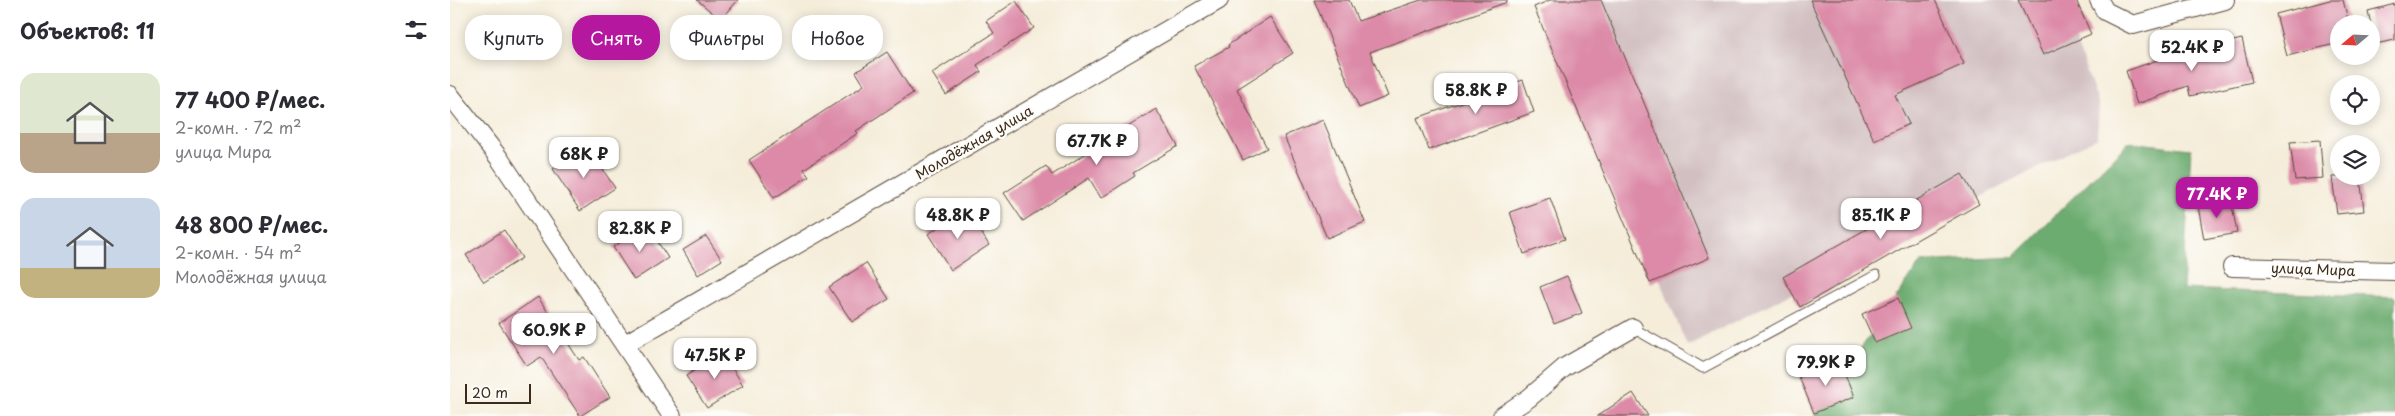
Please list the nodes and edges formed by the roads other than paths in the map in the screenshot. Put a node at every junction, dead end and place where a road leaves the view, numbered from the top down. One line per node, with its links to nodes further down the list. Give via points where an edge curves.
1 (1219, 0): 9 (street, Молодёжная улица)
2 (2099, 0): 3 (street, via 2105,11 2133,25)
3 (2225, 0)
4 (450, 96): 9 (street, via 499,158)
5 (2232, 266): 6 (street, улица Мира)
6 (2395, 271)
7 (1876, 275): 8 (lane, via 1703,368)
8 (1634, 328): 11 (street, via 1565,367)
9 (625, 344): 10 (street)
10 (672, 416)
11 (1502, 416)

